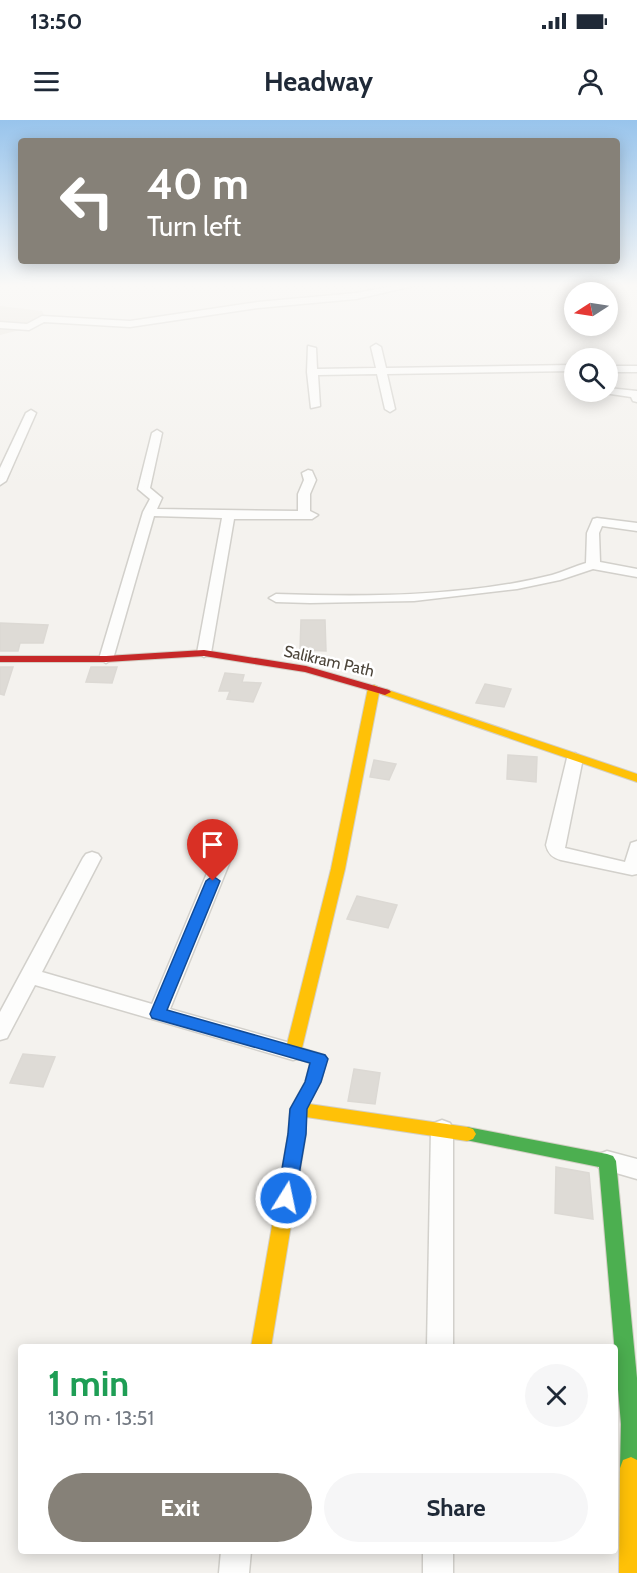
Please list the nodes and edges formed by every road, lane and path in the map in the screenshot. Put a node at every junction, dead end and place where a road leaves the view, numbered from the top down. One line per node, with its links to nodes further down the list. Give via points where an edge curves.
1 (311, 352): 6 (street)
2 (377, 352): 7 (street)
3 (564, 369): 7 (street)
4 (618, 369): 5 (street)
5 (637, 369)
6 (312, 372): 7 (street); 10 (street)
7 (383, 372): 11 (street)
8 (618, 393): 9 (street)
9 (637, 396)
10 (315, 406)
11 (390, 409)
12 (32, 413): 15 (street)
13 (157, 433): 16 (street, via 144,489 156,498)
14 (308, 473): 17 (street, via 310,480 304,494 308,515)
15 (0, 481)
16 (149, 512): 17 (street); 24 (street)
17 (229, 515): 22 (street)
18 (637, 527): 19 (street, via 597,522)
19 (593, 565): 20 (street); 21 (street, via 552,578 477,590 336,601)
20 (637, 573)
21 (276, 598)
22 (204, 653): 24 (street, Salikram Path); 25 (street, Salikram Path, via 306,669)
23 (0, 659): 24 (street, Salikram Path)
24 (106, 659)
25 (374, 688): 26 (street, Salikram Path); 35 (street, via 338,869)
26 (575, 758): 27 (street, Salikram Path); 31 (street, via 556,850)
27 (637, 778)
28 (637, 847): 31 (street)
29 (92, 858): 32 (street)
30 (222, 859): 33 (street)
31 (635, 869)
32 (29, 976): 33 (street); 34 (street)
33 (158, 1014): 35 (street)
34 (0, 1032)
35 (293, 1052): 36 (street, via 320,1059)
36 (298, 1109): 37 (street); 41 (street)
37 (442, 1130): 38 (street); 42 (street)
38 (607, 1161): 39 (street); 40 (street)
39 (637, 1169)
40 (630, 1328): 47 (street)
41 (262, 1344)
42 (440, 1344)
43 (236, 1554): 45 (street)
44 (438, 1554): 46 (street)
45 (234, 1573)
46 (438, 1573)
47 (630, 1573)

